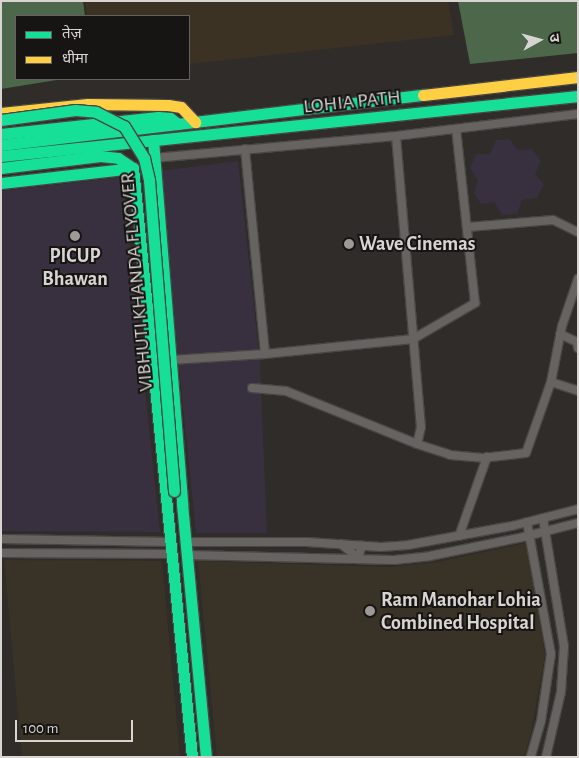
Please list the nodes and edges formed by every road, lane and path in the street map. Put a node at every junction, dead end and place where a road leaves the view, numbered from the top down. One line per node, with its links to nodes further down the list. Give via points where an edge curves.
1 (578, 76): 6 (main road, LOHIA PATH)
2 (578, 96): 11 (main road, LOHIA PATH)
3 (1, 113): 6 (main road, via 88,104 168,105 180,107)
4 (578, 114): 8 (street)
5 (1, 120): 34 (main road, VIBHUTI KHANDA FLYOVER, bridge, via 75,110 96,112 124,126 144,158 149,180 174,491)
6 (195, 122): 7 (main road, LOHIA PATH)
7 (178, 124): 9 (main road, via 170,118 158,116); 12 (main road, LOHIA PATH)
8 (456, 129): 10 (street); 21 (street)
9 (1, 134)
10 (396, 136): 13 (street); 25 (street)
11 (153, 140): 14 (main road, LOHIA PATH); 15 (main road)
12 (1, 145)
13 (245, 149): 15 (street); 27 (street)
14 (1, 156)
15 (154, 158): 19 (main road)
16 (1, 168): 17 (main road, via 100,156 118,158)
17 (133, 168): 18 (main road); 20 (main road)
18 (1, 182)
19 (159, 204): 20 (main road); 28 (main road)
20 (137, 206): 43 (main road)
21 (468, 227): 22 (street, via 553,220); 25 (street, via 475,303)
22 (578, 232)
23 (578, 278): 24 (street)
24 (560, 334): 26 (street, via 576,342); 29 (street)
25 (413, 339): 27 (street); 32 (street, via 421,427)
26 (578, 348)
27 (264, 354): 28 (street)
28 (171, 360): 34 (main road)
29 (551, 382): 31 (street); 33 (street, via 526,453)
30 (252, 388): 32 (street, via 286,391)
31 (578, 391)
32 (417, 444): 33 (street, via 450,455)
33 (488, 457): 41 (street)
34 (182, 504): 44 (main road)
35 (578, 509): 36 (street)
36 (543, 518): 37 (street); 39 (street)
37 (527, 522): 40 (street); 41 (street)
38 (578, 523): 39 (street)
39 (545, 531): 40 (street); 51 (street)
40 (530, 535): 50 (street, via 430,556 394,560); 52 (street)
41 (459, 536): 46 (street, via 408,545)
42 (1, 540): 43 (street)
43 (171, 542): 48 (main road)
44 (186, 542): 45 (street); 49 (main road)
45 (341, 544): 46 (street); 50 (street)
46 (362, 546): 50 (street)
47 (1, 553): 48 (street)
48 (172, 554): 53 (main road)
49 (187, 554): 50 (street); 54 (main road)
50 (358, 558)
51 (556, 596): 52 (street); 56 (street, via 564,646 561,692)
52 (542, 598): 55 (street, via 551,654 541,721)
53 (192, 757)
54 (206, 757)
55 (531, 757)
56 (546, 757)

